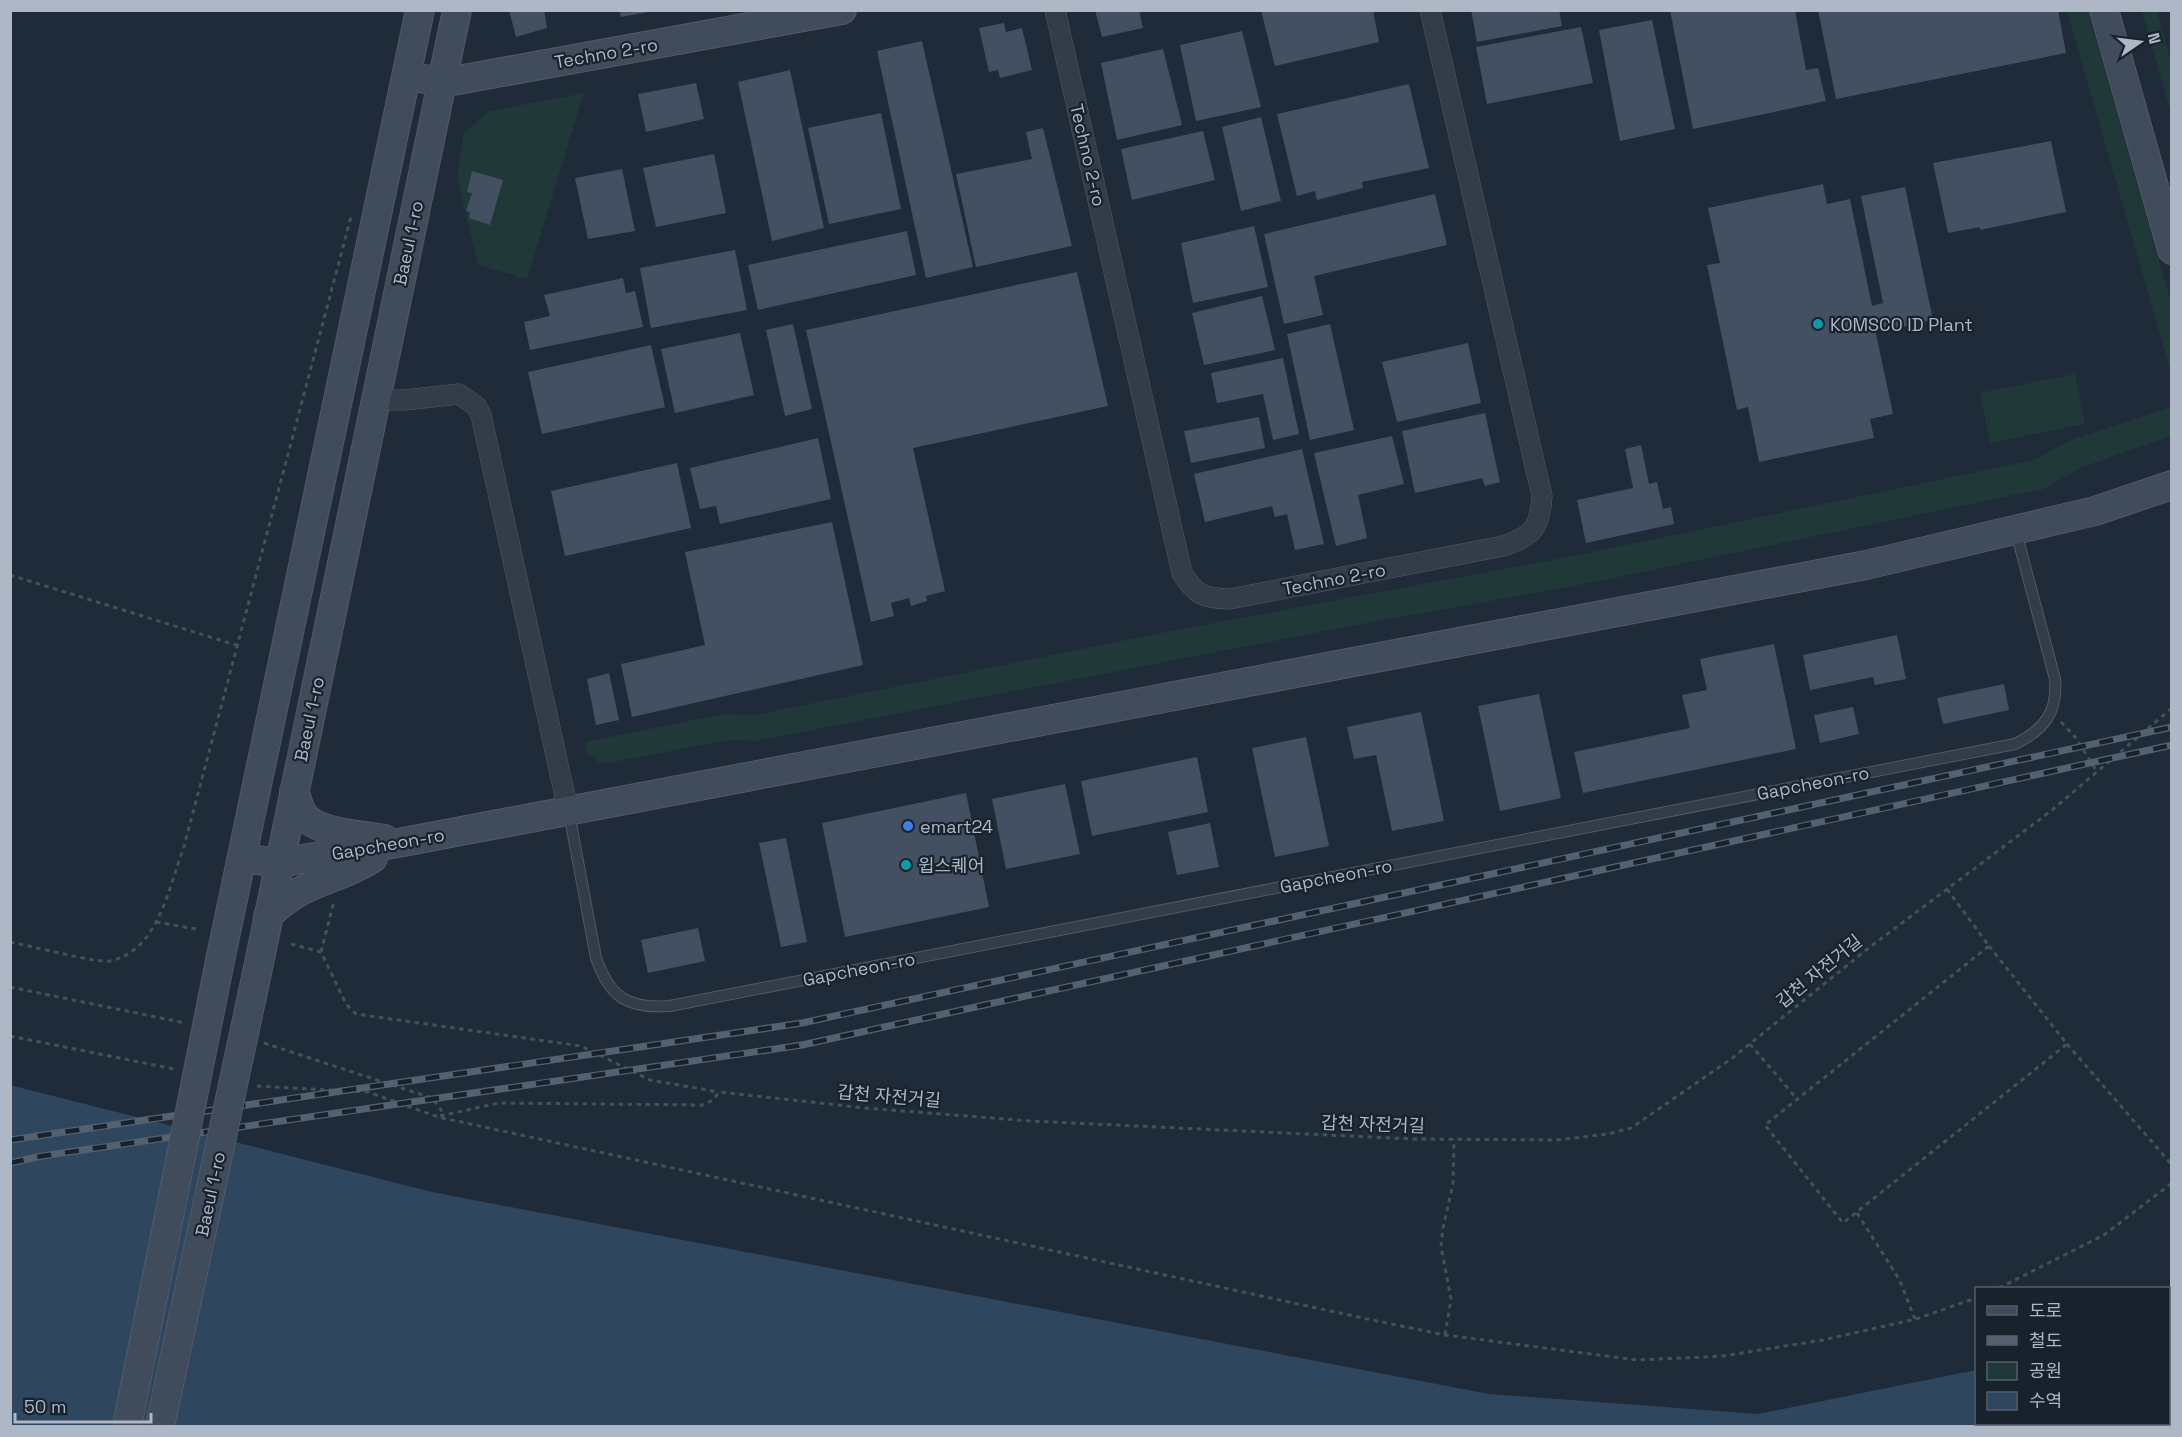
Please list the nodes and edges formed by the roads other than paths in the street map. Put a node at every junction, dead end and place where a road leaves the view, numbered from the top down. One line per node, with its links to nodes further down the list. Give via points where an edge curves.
1 (420, 10): 7 (main road, Baeul 1-ro)
2 (457, 10): 8 (main road, Baeul 1-ro)
3 (842, 10): 8 (main road, Techno 2-ro)
4 (1055, 10): 5 (street, Techno 2-ro, via 1182,573 1192,590 1208,598 1230,599 1503,546 1521,540 1541,519 1542,496)
5 (1430, 10)
6 (2104, 10): 9 (main road)
7 (406, 75): 8 (main road, Techno 2-ro); 16 (main road, Baeul 1-ro)
8 (442, 82): 10 (main road, Baeul 1-ro)
9 (2172, 250)
10 (376, 400): 13 (main road, Baeul 1-ro); 14 (street, via 459,394 476,406 481,415)
11 (2172, 485): 12 (main road, Gapcheon-ro)
12 (2016, 532): 14 (main road, Gapcheon-ro, via 1866,565); 14 (lane, Gapcheon-ro, via 2056,692 2052,712 2034,735 2015,744 670,1006 654,1007 624,1000 603,977)
13 (294, 791): 15 (main road, via 303,815 323,829); 17 (main road, Baeul 1-ro)
14 (568, 810): 15 (main road, Gapcheon-ro)
15 (398, 843): 17 (main road, Gapcheon-ro); 18 (main road, via 366,863 300,889)
16 (243, 858): 17 (main road, Gapcheon-ro); 19 (main road, Baeul 1-ro, bridge)
17 (279, 863): 18 (main road, Baeul 1-ro)
18 (268, 916): 20 (main road, Baeul 1-ro, bridge)
19 (127, 1426)
20 (160, 1426)

